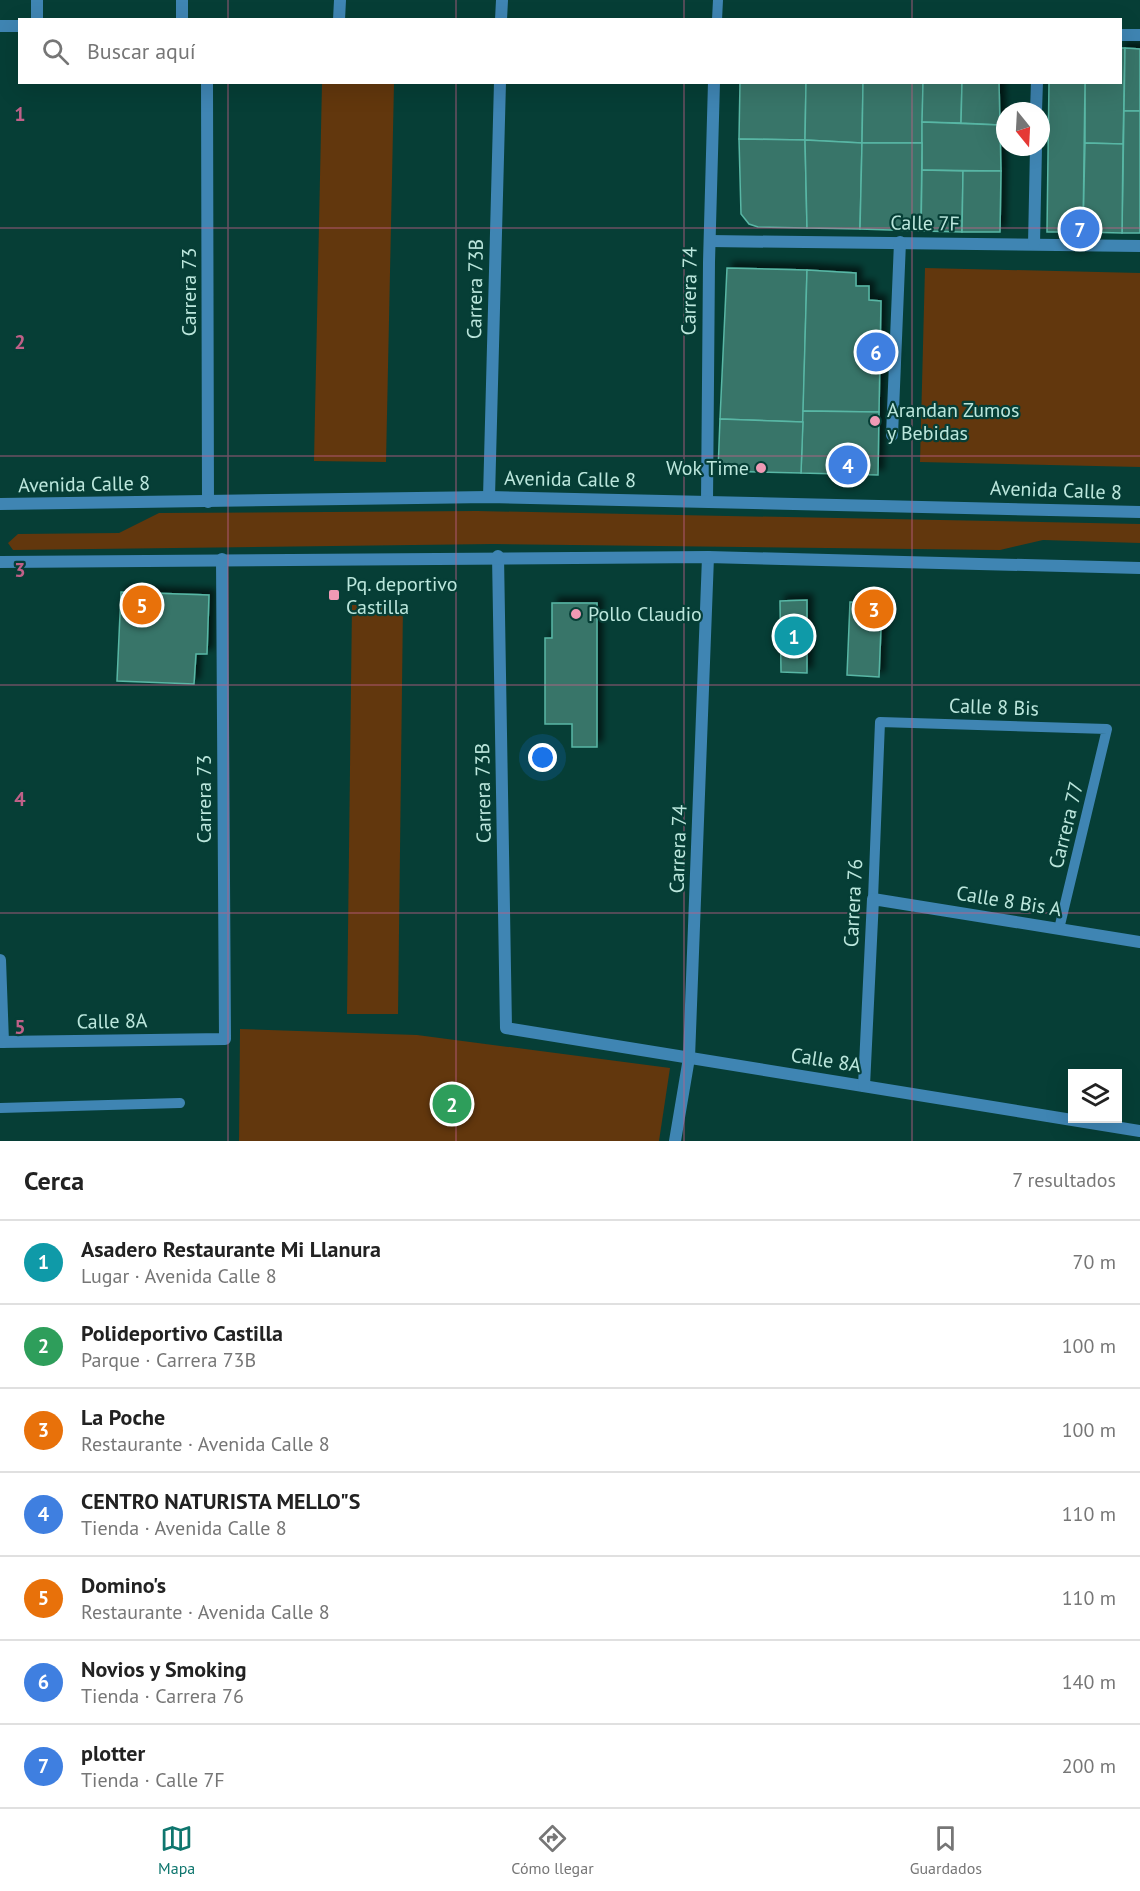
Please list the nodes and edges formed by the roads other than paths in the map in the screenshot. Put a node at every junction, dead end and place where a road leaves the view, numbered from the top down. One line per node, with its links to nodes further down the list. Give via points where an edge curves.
1 (37, 0): 6 (street)
2 (182, 0): 7 (street)
3 (340, 0): 8 (street)
4 (502, 0): 9 (street)
5 (718, 0): 10 (lane)
6 (37, 18)
7 (182, 18)
8 (339, 18)
9 (501, 18)
10 (717, 18)
11 (0, 26): 12 (street)
12 (18, 26)
13 (1122, 35): 14 (street)
14 (1140, 35)
15 (207, 84): 28 (street, Carrera 73)
16 (500, 84): 26 (street, Carrera 73B)
17 (714, 84): 21 (street, Carrera 74)
18 (1037, 84): 19 (street)
19 (1036, 102)
20 (1036, 156): 23 (street)
21 (710, 241): 22 (street, Calle 7F); 27 (street, Carrera 74)
22 (900, 242): 23 (street, Calle 7F); 25 (street)
23 (1034, 244): 24 (street, Calle 7F)
24 (1140, 246)
25 (892, 435)
26 (489, 497): 27 (street, Avenida Calle 8); 28 (street, Avenida Calle 8)
27 (707, 501): 30 (street, Avenida Calle 8)
28 (208, 502): 29 (street, Avenida Calle 8)
29 (0, 504)
30 (1140, 512)
31 (498, 556): 32 (street); 33 (street); 42 (street, Carrera 73B)
32 (708, 557): 35 (street); 45 (street, Carrera 74)
33 (222, 559): 34 (street); 43 (street, Carrera 73)
34 (0, 561)
35 (1140, 568)
36 (880, 722): 37 (lane, Calle 8 Bis); 38 (lane, Carrera 76)
37 (1107, 729): 39 (lane, Carrera 77)
38 (873, 898): 39 (street, Calle 8 Bis A); 46 (street, Carrera 76)
39 (1059, 929): 40 (street, Calle 8 Bis A)
40 (1140, 942)
41 (0, 960): 44 (street)
42 (506, 1028): 45 (street, Calle 8A)
43 (225, 1039): 44 (street, Calle 8A)
44 (1, 1042)
45 (689, 1058): 46 (street, Calle 8A); 50 (street, Carrera 74)
46 (864, 1086): 49 (street, Calle 8A)
47 (180, 1103): 48 (lane)
48 (0, 1108)
49 (1140, 1131)
50 (675, 1141)

